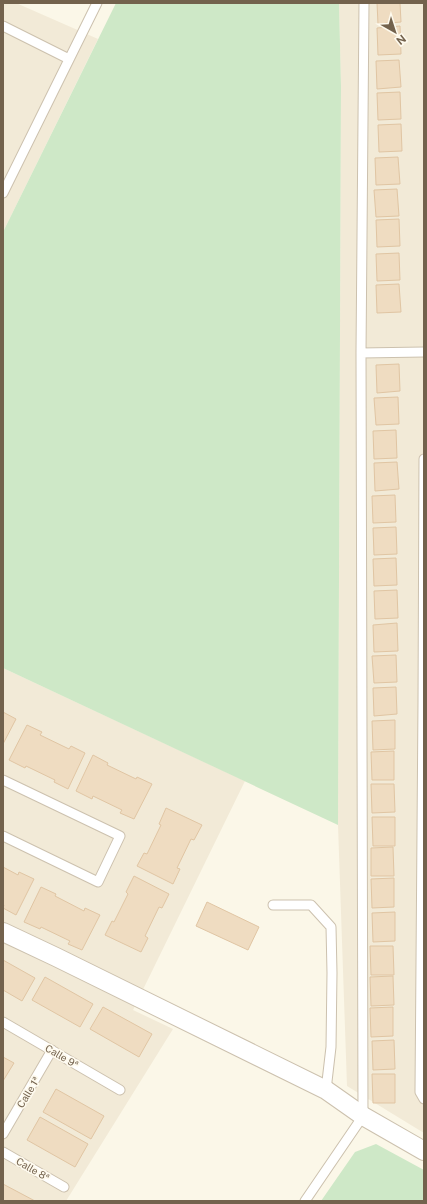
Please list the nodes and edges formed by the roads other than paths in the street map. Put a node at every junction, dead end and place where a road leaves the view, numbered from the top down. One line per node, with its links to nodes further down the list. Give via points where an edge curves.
1 (97, 3): 4 (lane)
2 (364, 3): 6 (lane)
3 (3, 26): 4 (lane)
4 (69, 59): 5 (lane)
5 (3, 193)
6 (361, 352): 7 (lane); 19 (lane)
7 (424, 352)
8 (424, 459): 9 (lane)
9 (424, 702): 18 (lane, via 420,1092)
10 (3, 780): 11 (lane, via 120,836 98,882)
11 (3, 836)
12 (272, 905): 17 (lane, via 311,905 331,927 331,1047)
13 (3, 932): 17 (street)
14 (3, 1022): 15 (lane, Calle 9ª)
15 (52, 1050): 16 (lane, Calle 9ª); 20 (lane, Calle 1ª)
16 (120, 1090)
17 (326, 1090): 19 (street)
18 (424, 1100)
19 (363, 1116): 22 (street); 24 (lane)
20 (3, 1134)
21 (3, 1152): 23 (lane, Calle 8ª)
22 (424, 1152)
23 (64, 1187)
24 (305, 1201)

